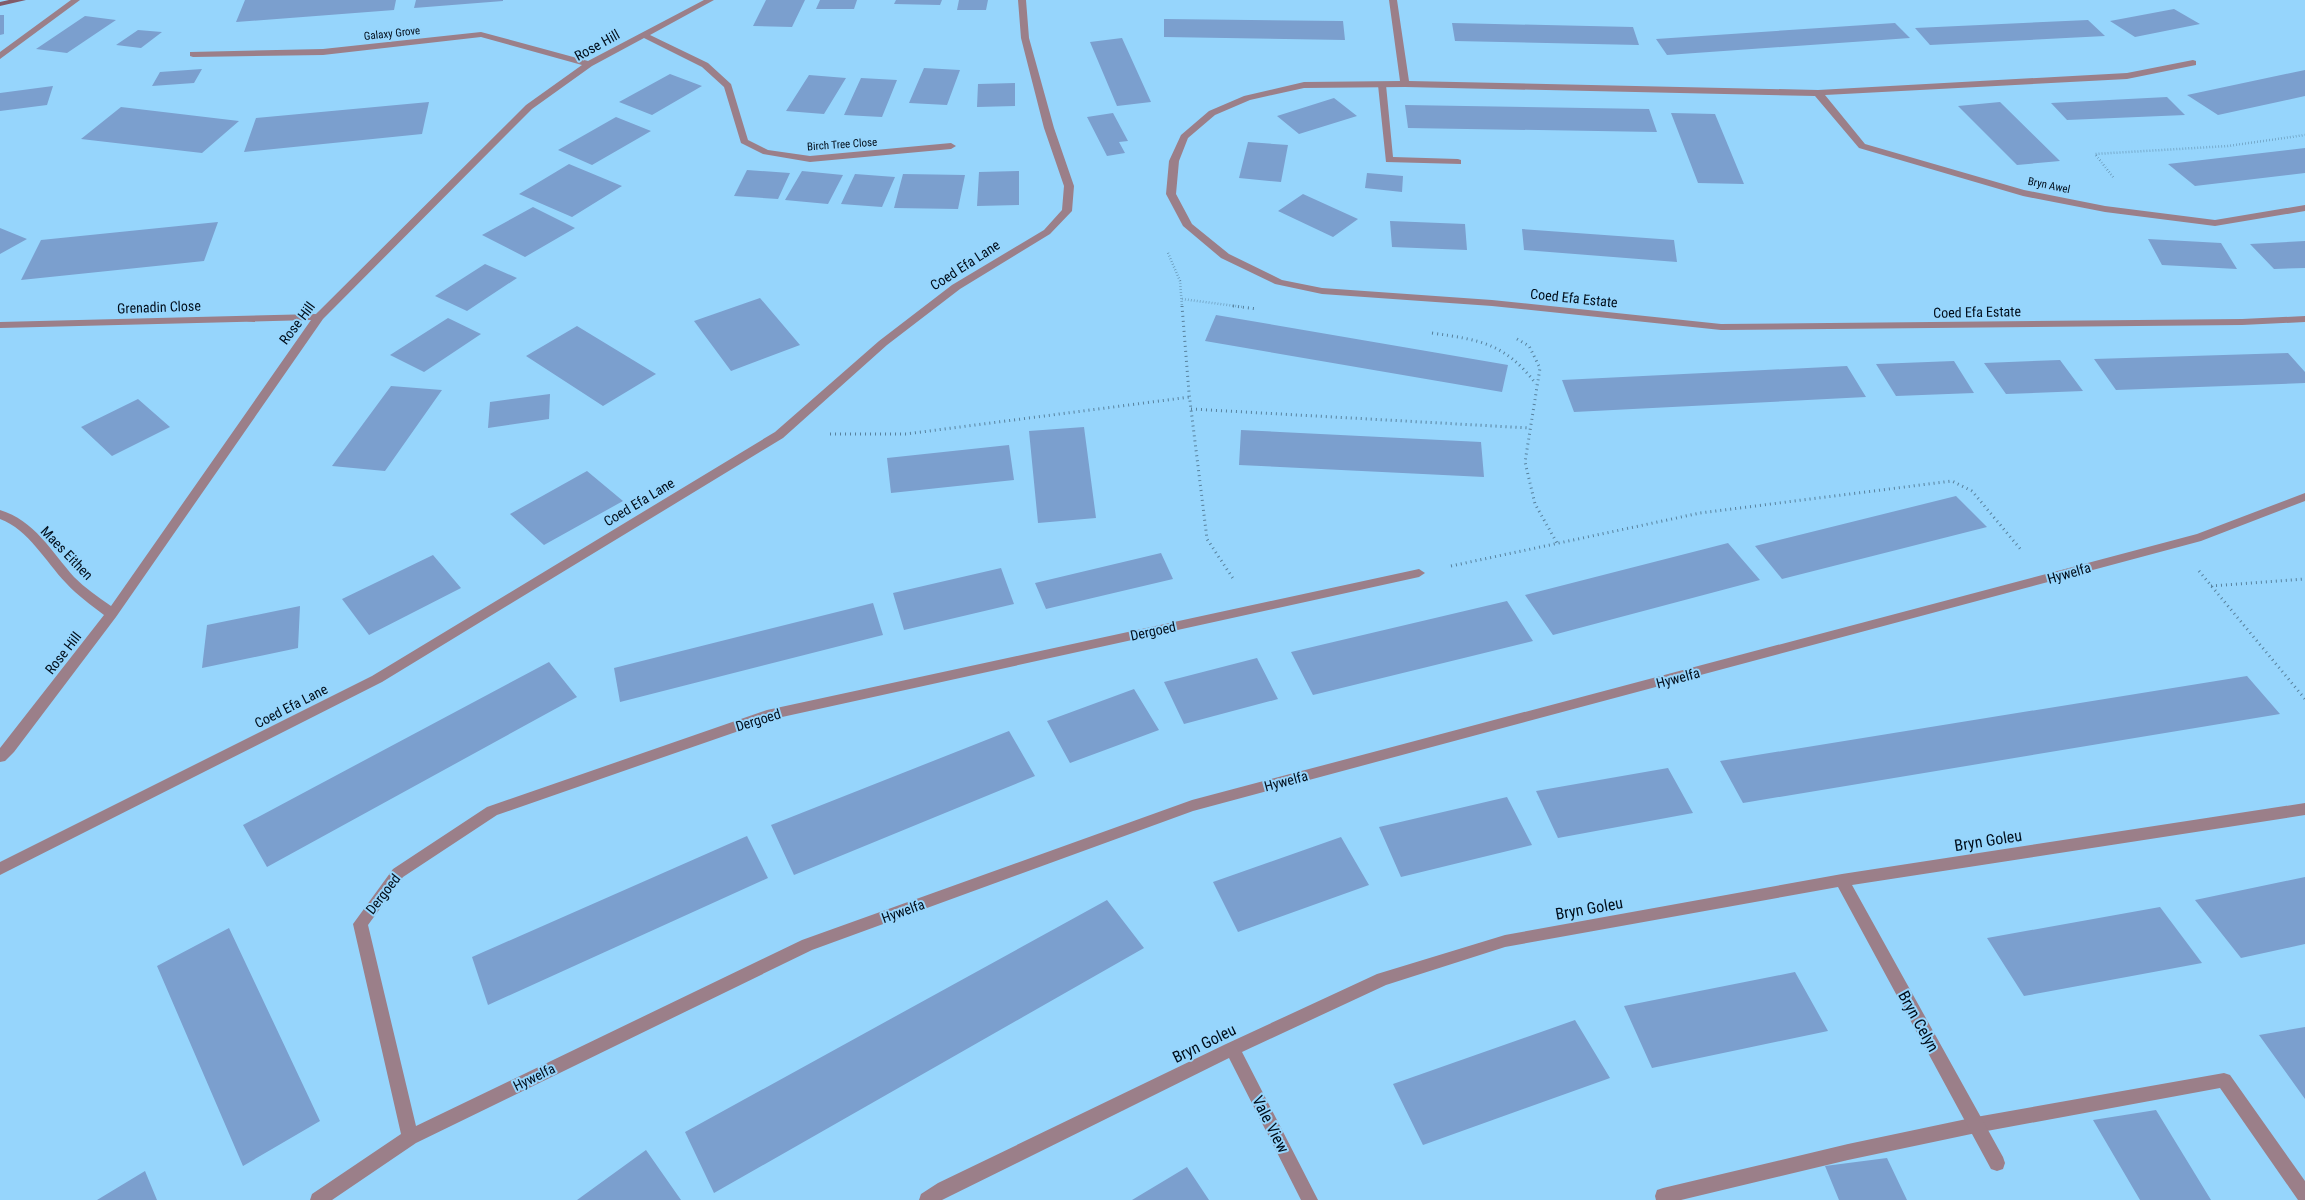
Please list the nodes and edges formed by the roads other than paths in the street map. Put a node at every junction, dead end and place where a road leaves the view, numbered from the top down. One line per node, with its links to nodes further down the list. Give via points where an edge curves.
1 (22, 0): 6 (main road)
2 (76, 0): 9 (street)
3 (710, 0): 7 (street, Rose Hill)
4 (1022, 0): 27 (street, Coed Efa Lane, via 1025,38 1049,128 1069,186 1067,211 1047,232 956,286 883,343 778,435 377,679)
5 (1394, 0): 13 (street)
6 (0, 4)
7 (644, 35): 11 (street, Rose Hill); 15 (street, Birch Tree Close, via 705,65 728,86 744,141 766,152 810,159)
8 (193, 54): 11 (street, Galaxy Grove, via 324,52 481,34)
9 (0, 56)
10 (2194, 63): 14 (street, Coed Efa Estate, via 2127,76)
11 (589, 64): 18 (street, Rose Hill, via 529,107)
12 (1382, 84): 13 (street, Coed Efa Estate); 16 (street, via 1388,160); 19 (street, Coed Efa Estate, via 1304,85 1247,98 1212,113 1184,137 1174,161 1171,194 1188,226 1225,256 1279,282 1322,291 1492,303 1721,327)
13 (1405, 84): 14 (street, Coed Efa Estate)
14 (1818, 93): 17 (street, Bryn Awel, via 1862,146 2024,193 2105,209 2215,223)
15 (950, 146)
16 (1458, 162)
17 (2305, 208)
18 (319, 316): 20 (street, Grenadin Close); 24 (street, Rose Hill)
19 (2305, 319)
20 (0, 326)
21 (2305, 497): 31 (street, Hywelfa, via 2201,537 1192,806 807,946)
22 (0, 514): 24 (street, Maes Eithen, via 9,516 43,546 71,581)
23 (1419, 573): 31 (street, Dergoed, via 772,714 492,811 398,873 360,924)
24 (112, 614): 25 (street, Rose Hill)
25 (0, 757)
26 (2305, 809): 28 (street, Bryn Goleu)
27 (0, 869)
28 (1842, 880): 29 (street, Bryn Goleu, via 1506,941 1382,979); 30 (street, Bryn Celyn)
29 (1232, 1049): 36 (street, Bryn Goleu); 37 (street, Vale View)
30 (1976, 1125): 32 (street, Bryn Celyn); 33 (street, via 2224,1080); 34 (street)
31 (410, 1137): 35 (street, Hywelfa)
32 (1997, 1163)
33 (2305, 1195)
34 (1663, 1196)
35 (318, 1200)
36 (927, 1200)
37 (1310, 1200)

